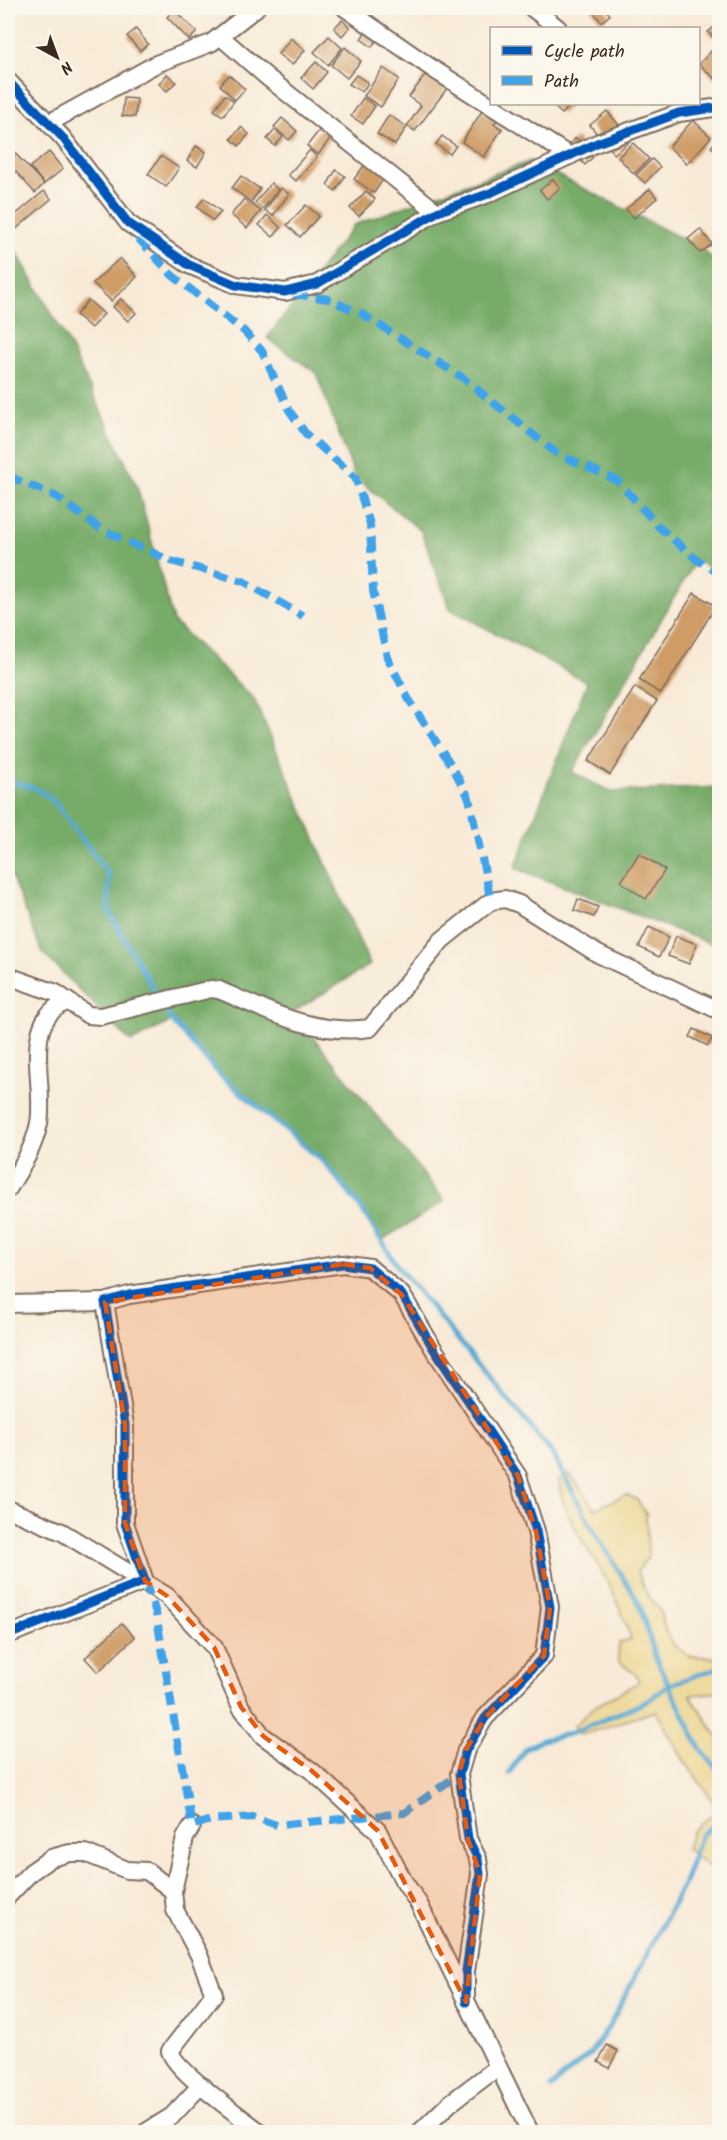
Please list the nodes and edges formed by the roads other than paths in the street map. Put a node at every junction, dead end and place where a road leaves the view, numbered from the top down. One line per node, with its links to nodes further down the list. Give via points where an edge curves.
1 (256, 8): 5 (street)
2 (345, 8): 10 (street)
3 (532, 8): 4 (street)
4 (557, 27)
5 (221, 37): 9 (street, via 156,64); 11 (street)
6 (8, 81): 9 (street)
7 (700, 99): 8 (street)
8 (720, 106): 10 (street, via 669,117 597,142)
9 (49, 123): 11 (street, via 128,223 189,265 236,285 285,292 317,284)
10 (570, 156): 11 (street, via 488,194)
11 (437, 212)
12 (8, 976): 13 (street, via 57,993)
13 (66, 1002): 14 (street, via 88,1015 101,1016 219,990 314,1028 370,1028 442,940 491,901 505,899 598,954); 15 (street, via 43,1020 39,1042 39,1120 24,1164)
14 (720, 1011)
15 (8, 1189)
16 (105, 1302): 17 (street); 19 (street, via 125,1425 125,1523); 24 (street, via 129,1294 343,1264 370,1268 402,1295 518,1476 536,1531 550,1607 548,1639 544,1656 485,1718 466,1750 459,1774 468,1839 480,1874 466,1971)
17 (8, 1304)
18 (8, 1509): 19 (street, via 62,1532)
19 (146, 1581): 20 (street); 24 (street, via 167,1596 214,1647 241,1707 263,1736 312,1771 378,1831 419,1904)
20 (8, 1635)
21 (192, 1826): 22 (street, via 185,1838)
22 (173, 1892): 23 (street, via 147,1871 127,1870 86,1853 69,1853 51,1858 31,1872); 26 (street, via 175,1910 214,1994 170,2050 172,2061)
23 (8, 1896)
24 (466, 2002): 25 (street)
25 (498, 2067): 29 (street, via 449,2104); 30 (street)
26 (201, 2085): 27 (street, via 172,2116); 28 (street)
27 (146, 2133)
28 (260, 2133)
29 (420, 2133)
30 (530, 2133)

